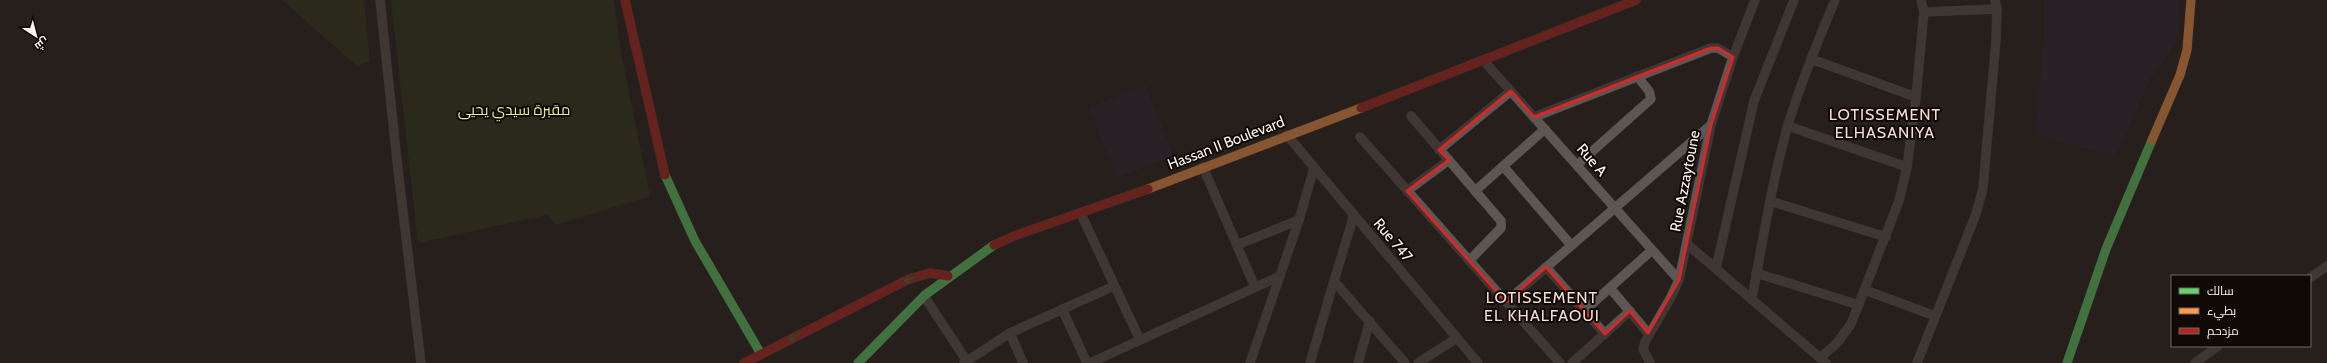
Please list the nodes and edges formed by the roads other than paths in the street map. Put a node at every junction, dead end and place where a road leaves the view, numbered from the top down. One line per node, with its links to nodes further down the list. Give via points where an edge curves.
1 (380, 0): 77 (street)
2 (625, 0): 72 (main road, via 665,175 695,241)
3 (1636, 0): 13 (main road, Hassan II Boulevard)
4 (1755, 0): 11 (street, Rue Azzaytoune)
5 (1794, 0): 46 (street, via 1754,101)
6 (1835, 0): 12 (street)
7 (1921, 0): 10 (street)
8 (2191, 0): 91 (main road, via 2187,50 2180,75 2106,249)
9 (1996, 4): 10 (street); 64 (street, via 1990,122 1983,188 1976,214)
10 (1924, 12): 16 (street)
11 (1732, 57): 14 (street, via 1718,48 1711,48); 19 (street, Rue Azzaytoune)
12 (1810, 59): 16 (street); 20 (street)
13 (1483, 60): 15 (street, Rue A); 22 (main road, Hassan II Boulevard)
14 (1637, 76): 18 (street); 26 (street, via 1649,91 1651,99)
15 (1511, 91): 18 (street, Rue A); 24 (street)
16 (1916, 97): 29 (street)
17 (1411, 116): 24 (street)
18 (1534, 117): 21 (street, Rue A)
19 (1711, 125): 34 (street); 39 (street, Rue Azzaytoune)
20 (1788, 126): 29 (street); 33 (street)
21 (1545, 129): 26 (street, Rue A); 27 (street)
22 (1287, 135): 28 (main road, Hassan II Boulevard); 30 (street, Rue 747)
23 (1360, 136): 31 (street)
24 (1439, 150): 25 (street)
25 (1449, 160): 31 (street); 32 (street)
26 (1578, 164): 34 (street, Rue A)
27 (1503, 166): 32 (street); 41 (street)
28 (1203, 167): 35 (main road, Hassan II Boulevard); 40 (street)
29 (1907, 167): 38 (street, via 1899,201)
30 (1314, 168): 36 (street, Rue 747); 37 (street)
31 (1406, 191): 43 (street)
32 (1475, 191): 43 (street, via 1502,224)
33 (1770, 201): 38 (street); 47 (street)
34 (1615, 208): 41 (street); 42 (street, Rue A)
35 (1081, 214): 48 (main road, Hassan II Boulevard, via 1014,236 989,248); 53 (street)
36 (1354, 215): 52 (street); 69 (street, Rue 747)
37 (1299, 220): 40 (street); 49 (street)
38 (1886, 237): 56 (street)
39 (1687, 244): 46 (street); 51 (street, Rue Azzaytoune)
40 (1237, 245): 54 (street)
41 (1572, 246): 45 (street)
42 (1652, 250): 51 (street, Rue A); 55 (street)
43 (1469, 261): 59 (street)
44 (2327, 266): 50 (street)
45 (1546, 267): 59 (street); 62 (street)
46 (1716, 268): 58 (street)
47 (1756, 273): 58 (street); 60 (street)
48 (948, 276): 57 (main road, Hassan II Boulevard); 72 (main road, one-way to 72, via 930,273 909,279)
49 (1280, 276): 54 (street); 75 (street)
50 (2311, 277)
51 (1679, 280): 67 (street, Rue Azzaytoune, via 1671,298)
52 (1334, 281): 65 (street); 82 (street)
53 (1114, 286): 61 (street); 70 (street)
54 (1255, 287): 70 (street)
55 (1610, 288): 62 (street); 63 (street)
56 (1865, 290): 60 (street); 64 (street)
57 (924, 296): 74 (street); 79 (main road, Hassan II Boulevard)
58 (1752, 298): 73 (street)
59 (1506, 302): 87 (street)
60 (1859, 305): 73 (street, via 1846,333)
61 (1062, 309): 66 (street); 81 (street)
62 (1584, 311): 68 (street)
63 (1630, 311): 67 (street); 68 (street)
64 (1935, 316): 90 (street)
65 (1370, 321): 83 (street); 84 (street)
66 (1010, 333): 74 (street); 80 (street)
67 (1648, 333): 89 (street, Rue Azzaytoune, via 1643,349)
68 (1605, 334): 88 (street)
69 (1457, 338): 85 (street); 86 (street, Rue 747)
70 (1140, 340): 81 (street)
71 (2217, 347): 76 (street)
72 (761, 354): 78 (main road)
73 (1823, 360)
74 (966, 362)
75 (1248, 362)
76 (2199, 362)
77 (421, 363)
78 (744, 363)
79 (858, 363)
80 (1023, 363)
81 (1088, 363)
82 (1310, 363)
83 (1358, 363)
84 (1405, 363)
85 (1418, 363)
86 (1478, 363)
87 (1560, 363)
88 (1572, 363)
89 (1650, 363)
90 (1917, 363)
91 (2067, 363)

